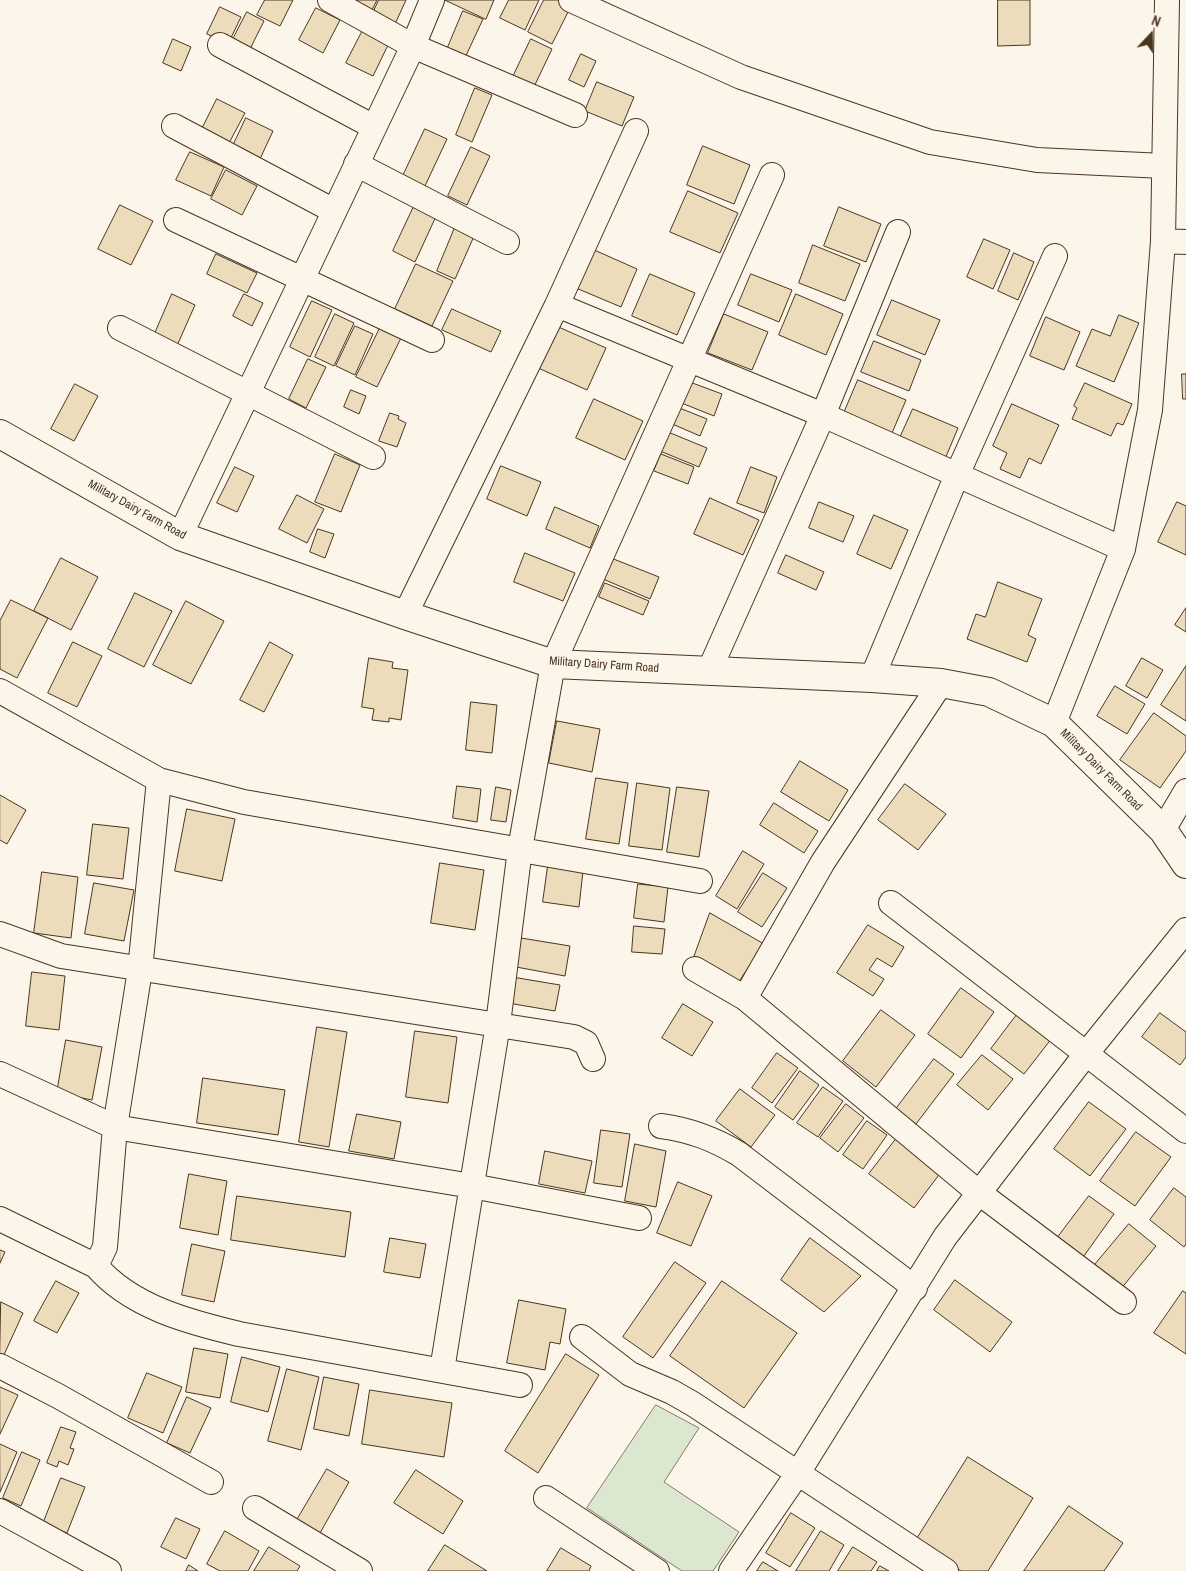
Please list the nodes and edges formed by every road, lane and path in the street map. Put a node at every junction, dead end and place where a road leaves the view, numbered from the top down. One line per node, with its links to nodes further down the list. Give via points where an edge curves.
1 (330, 0): 6 (street)
2 (432, 0): 6 (street)
3 (571, 0): 12 (street, via 741,77 930,142 1037,160)
4 (1167, 0): 12 (street)
5 (220, 44): 9 (street)
6 (412, 46): 7 (street); 9 (street)
7 (575, 115)
8 (174, 126): 14 (street)
9 (374, 127): 11 (street)
10 (636, 131): 21 (street)
11 (356, 164): 14 (street); 17 (street)
12 (1164, 166): 18 (street)
13 (772, 175): 24 (street)
14 (334, 211): 20 (street)
15 (176, 220): 20 (street)
16 (898, 232): 26 (street)
17 (507, 242)
18 (1175, 242): 31 (street, via 1150,410)
19 (1055, 256): 29 (street)
20 (302, 279): 23 (street); 25 (street)
21 (558, 305): 24 (street); 32 (street)
22 (120, 328): 25 (street)
23 (432, 340)
24 (689, 358): 26 (street); 33 (street)
25 (248, 393): 28 (street); 30 (street)
26 (823, 415): 29 (street); 34 (street)
27 (0, 434): 30 (main road, Military Dairy Farm Road)
28 (373, 457)
29 (957, 475): 31 (street); 35 (street)
30 (180, 536): 32 (main road, Military Dairy Farm Road)
31 (1123, 549): 38 (street)
32 (405, 615): 33 (main road, Military Dairy Farm Road)
33 (553, 664): 34 (main road, Military Dairy Farm Road); 42 (street)
34 (709, 671): 35 (main road, Military Dairy Farm Road)
35 (872, 678): 36 (main road, Military Dairy Farm Road)
36 (941, 683): 38 (main road, Military Dairy Farm Road, via 989,692); 50 (street, via 823,862)
37 (1, 694): 39 (street)
38 (1054, 723): 41 (main road, Military Dairy Farm Road)
39 (159, 780): 42 (street, via 244,802); 49 (street)
40 (1186, 791): 41 (street)
41 (1163, 830): 43 (main road, Military Dairy Farm Road)
42 (520, 849): 44 (street); 51 (street)
43 (1186, 864)
44 (700, 881)
45 (891, 903): 52 (street)
46 (1186, 930): 52 (street)
47 (0, 934): 49 (street, via 62,956)
48 (695, 969): 50 (street)
49 (140, 970): 51 (street); 56 (street)
50 (745, 998): 59 (street)
51 (498, 1024): 53 (street, via 574,1037 586,1043); 58 (street)
52 (1086, 1054): 57 (street); 59 (street)
53 (594, 1059)
54 (0, 1074): 56 (street)
55 (661, 1126): 63 (street, via 716,1140 740,1154)
56 (115, 1127): 58 (street); 62 (street, via 105,1247)
57 (1186, 1131)
58 (472, 1186): 60 (street); 67 (street)
59 (978, 1192): 63 (street); 64 (street)
60 (639, 1218)
61 (0, 1219): 62 (street)
62 (96, 1266): 67 (street, via 117,1287 194,1323)
63 (915, 1288): 69 (street)
64 (1124, 1302)
65 (582, 1337): 69 (street, via 630,1374 693,1404)
66 (0, 1366): 70 (street)
67 (442, 1370): 68 (street)
68 (520, 1385)
69 (798, 1473): 77 (street); 78 (street)
70 (211, 1482)
71 (546, 1498): 76 (street)
72 (255, 1508): 75 (street)
73 (0, 1511): 74 (street)
74 (109, 1571)
75 (360, 1571)
76 (657, 1571)
77 (731, 1571)
78 (946, 1571)

